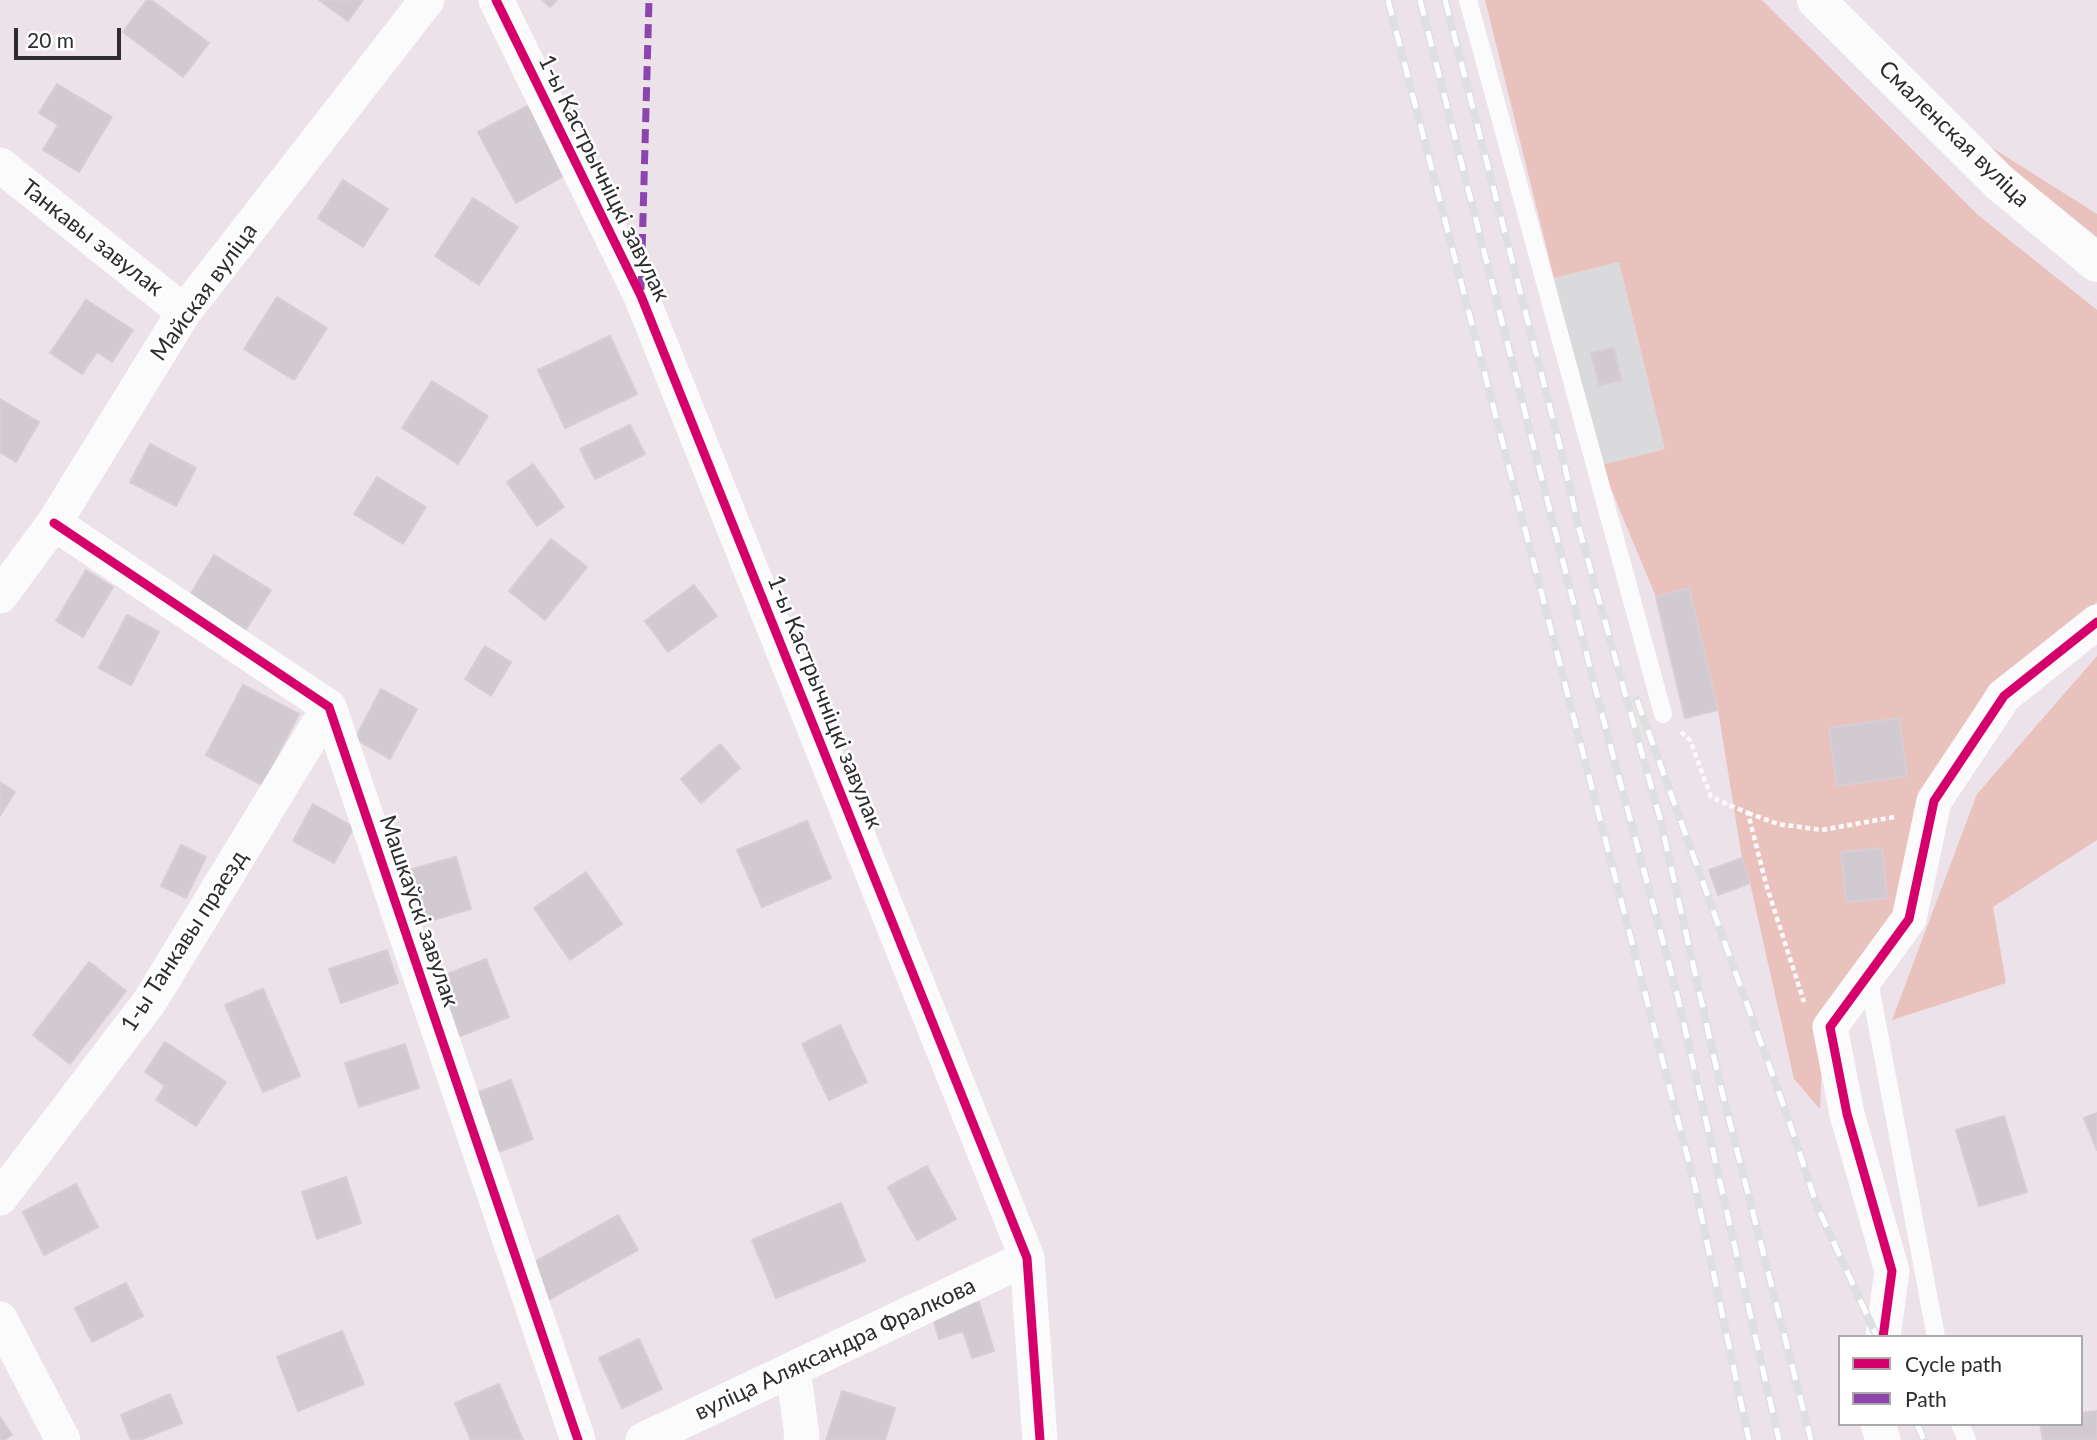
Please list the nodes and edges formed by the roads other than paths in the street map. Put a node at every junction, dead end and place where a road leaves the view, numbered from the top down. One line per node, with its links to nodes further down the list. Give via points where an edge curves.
1 (427, 0): 7 (street, Майская вуліца)
2 (496, 0): 15 (street, 1-ы Кастрычніцкі завулак, via 641,296)
3 (1468, 0): 12 (lane)
4 (1816, 0): 6 (street, Смаленская вуліца, via 2000,183)
5 (0, 165): 7 (street, Танкавы завулак)
6 (2097, 263)
7 (184, 312): 8 (street, Майская вуліца)
8 (54, 523): 9 (street, Майская вуліца); 11 (street)
9 (0, 596)
10 (2097, 622): 13 (street, via 2004,696 1934,801 1909,919)
11 (329, 708): 14 (street, 1-ы Танкавы праезд, via 150,1001); 21 (street, Машкаўскі завулак)
12 (1663, 714)
13 (1868, 975): 17 (street, via 1830,1027 1847,1114 1892,1271); 18 (lane)
14 (0, 1198)
15 (1027, 1258): 19 (street, вуліца Аляксандра Фралкова); 24 (street, 1-ы Кастрычніцкі завулак)
16 (0, 1320): 20 (street)
17 (1883, 1335)
18 (1936, 1335)
19 (793, 1369): 22 (street, вуліца Аляксандра Фралкова); 23 (street)
20 (63, 1440)
21 (578, 1440)
22 (643, 1440)
23 (801, 1440)
24 (1040, 1440)

